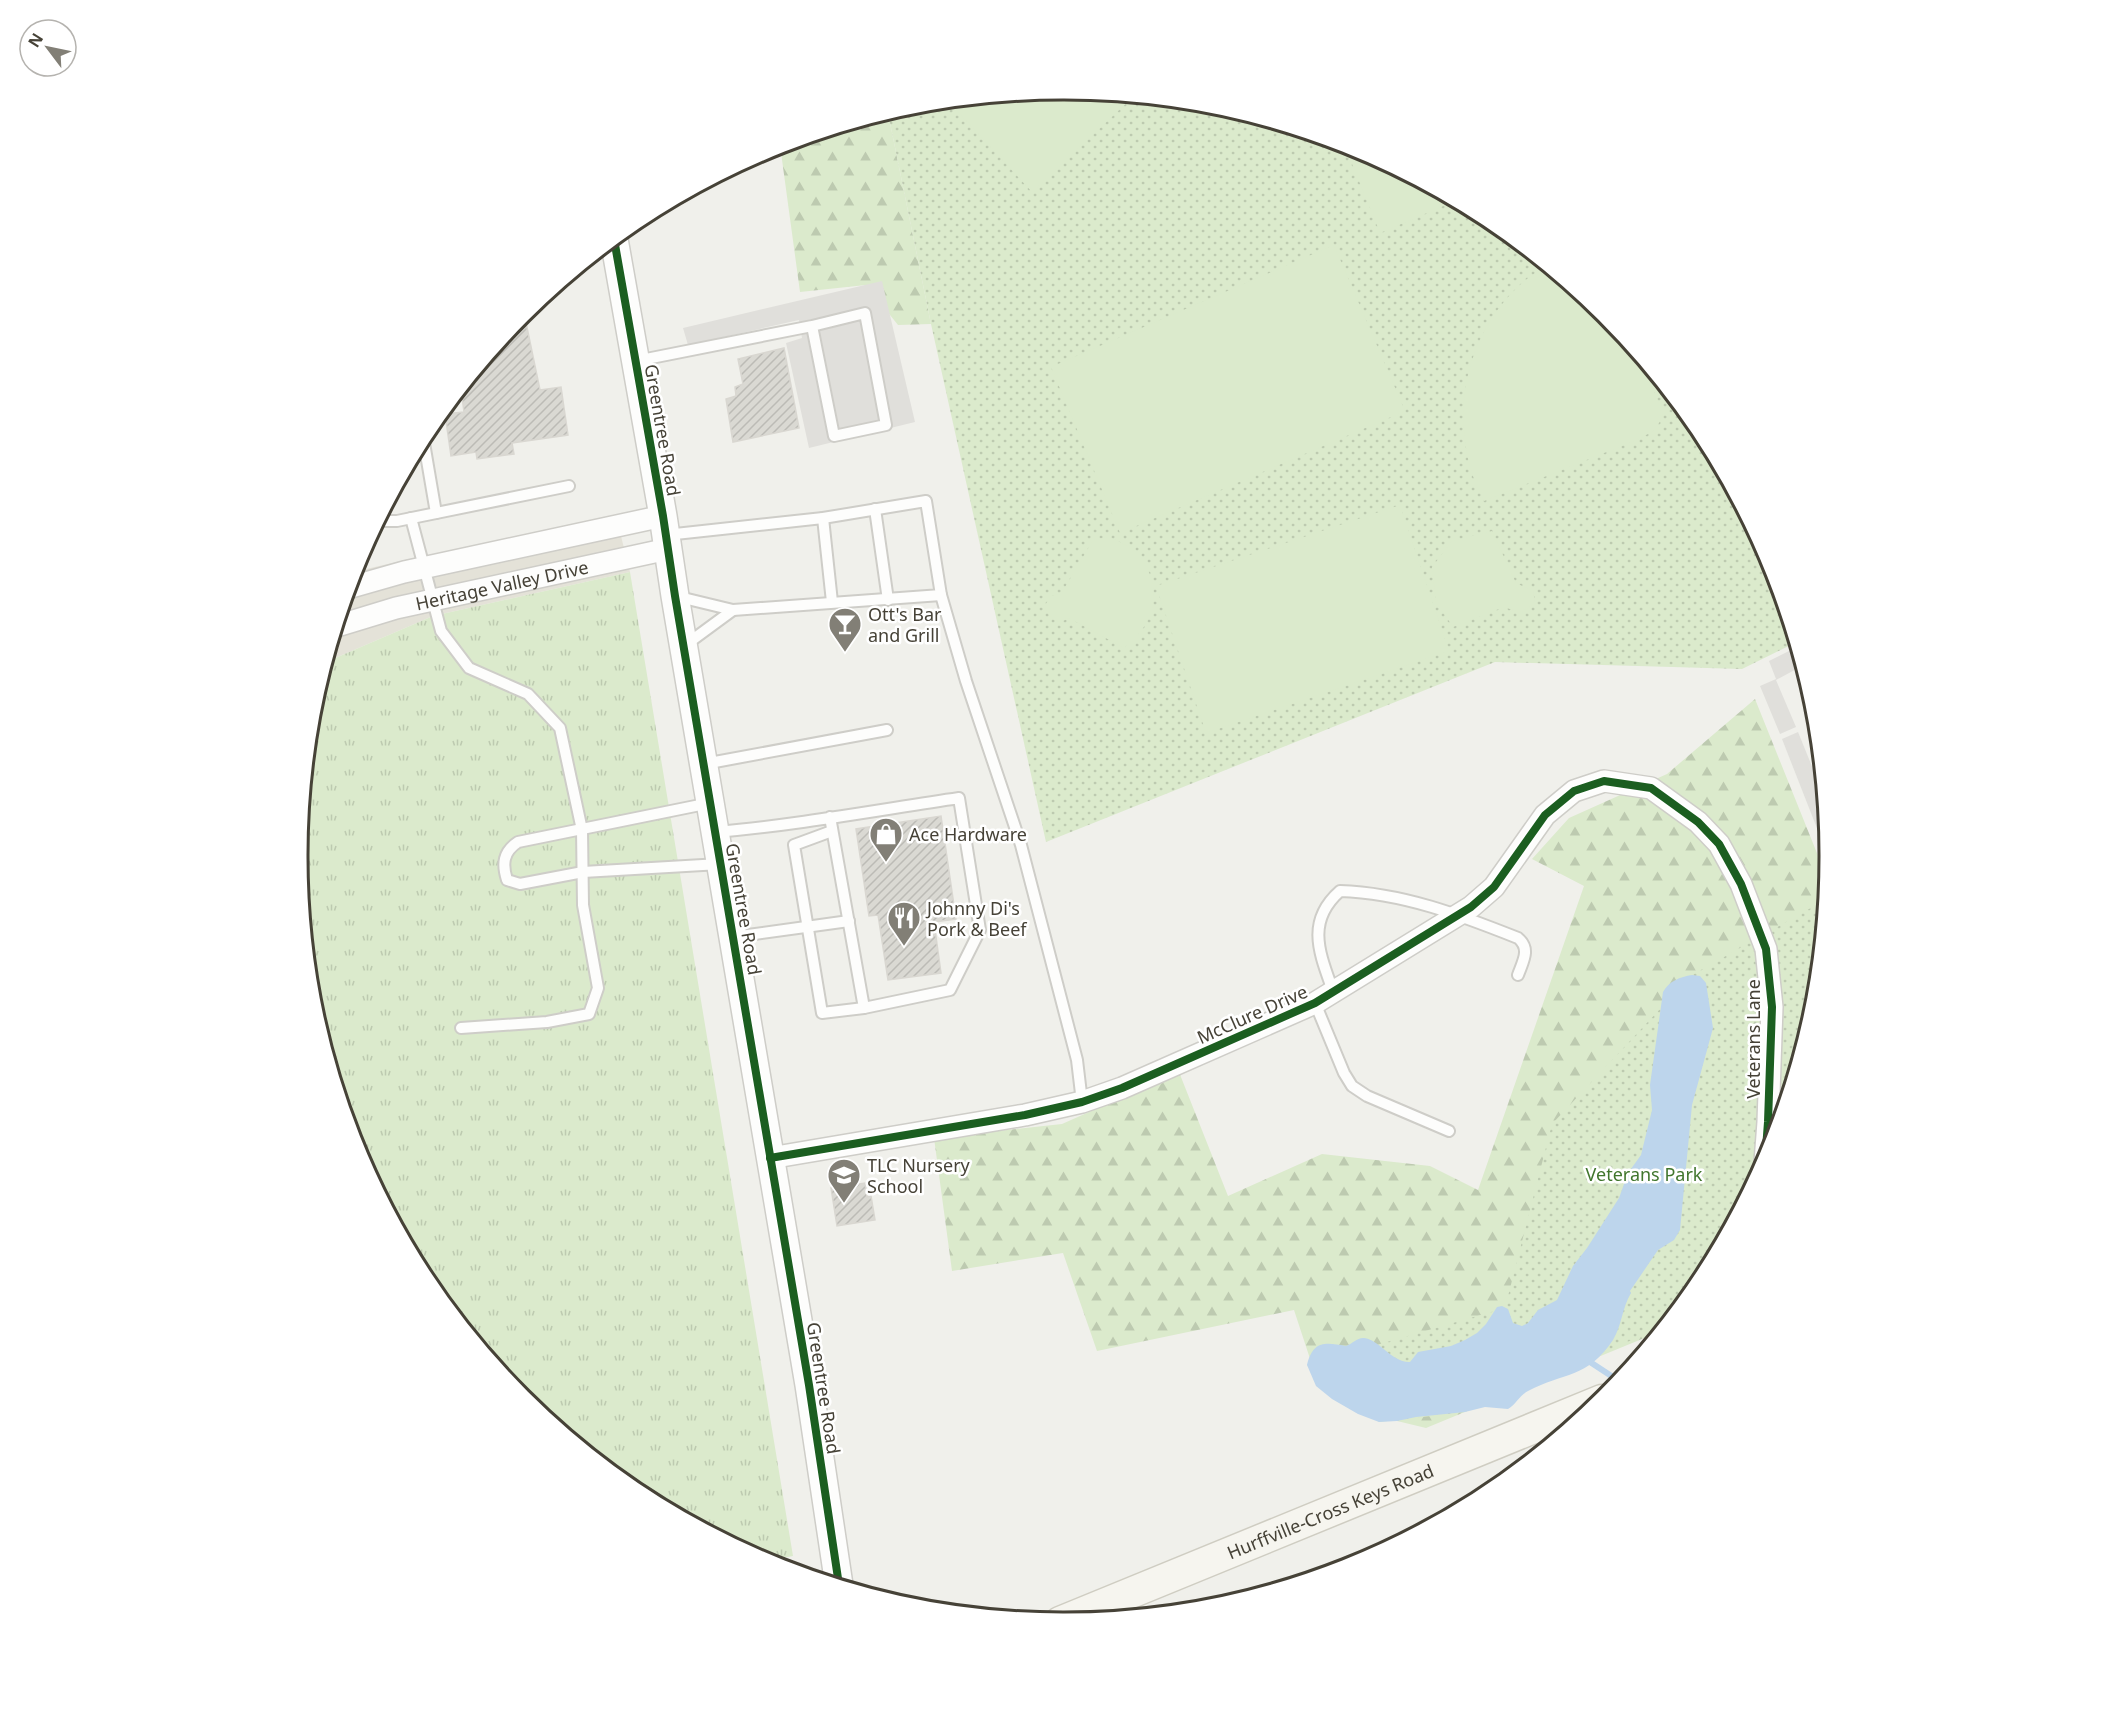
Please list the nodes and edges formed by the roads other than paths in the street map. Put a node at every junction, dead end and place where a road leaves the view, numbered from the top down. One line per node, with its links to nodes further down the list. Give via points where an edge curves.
1 (616, 249): 3 (street, Greentree Road)
2 (812, 326): 2 (lane, via 834,436 886,425 865,313); 3 (lane)
3 (635, 361): 11 (street, Greentree Road)
4 (425, 451): 7 (lane)
5 (569, 486): 7 (lane)
6 (875, 509): 9 (lane); 14 (lane, via 926,501); 16 (lane)
7 (436, 513): 8 (lane)
8 (411, 518): 10 (lane); 12 (lane)
9 (823, 518): 11 (lane); 18 (lane)
10 (387, 521)
11 (666, 533): 12 (street, Heritage Valley Drive); 15 (street, Greentree Road); 17 (street, Heritage Valley Drive)
12 (423, 568): 13 (street, Heritage Valley Drive); 17 (lane)
13 (359, 584)
14 (941, 595): 16 (lane); 41 (lane, via 1021,845 1077,1059)
15 (675, 596): 19 (lane); 21 (street, Greentree Road)
16 (888, 600): 18 (lane)
17 (431, 601): 20 (street, Heritage Valley Drive); 27 (lane, via 441,631 469,668 528,694 560,728)
18 (832, 602): 19 (lane)
19 (733, 610): 21 (lane)
20 (345, 623)
21 (684, 646): 23 (street, Greentree Road)
22 (886, 730): 23 (lane)
23 (704, 764): 24 (street, Greentree Road)
24 (711, 803): 27 (lane); 29 (street, Greentree Road)
25 (1673, 803): 32 (street, McClure Drive, via 1651,789 1604,781 1574,791 1545,815 1494,887); 42 (street, Veterans Lane, via 1719,844 1741,884 1766,949 1772,1007)
26 (830, 817): 28 (lane); 29 (lane); 39 (lane, via 959,798 980,930 950,990)
27 (582, 830): 31 (lane); 31 (lane, via 518,842 511,846 503,867 507,880 520,884)
28 (832, 831): 33 (lane); 34 (lane, via 794,845)
29 (716, 832): 30 (street, Greentree Road)
30 (721, 864): 31 (lane); 35 (street, Greentree Road)
31 (583, 872): 40 (lane, via 583,905 598,988 589,1014 547,1023)
32 (1458, 914): 36 (lane, via 1525,944 1526,954); 37 (street, McClure Drive); 37 (lane, via 1370,892 1340,891 1327,903 1319,924 1318,950)
33 (849, 921): 34 (lane); 39 (lane)
34 (808, 928): 35 (lane); 39 (lane, via 822,1013)
35 (734, 937): 44 (street, Greentree Road)
36 (1518, 975)
37 (1334, 992): 38 (street, McClure Drive)
38 (1315, 1002): 41 (street, McClure Drive); 43 (lane, via 1352,1086)
39 (864, 1008)
40 (461, 1028)
41 (1082, 1102): 44 (street, McClure Drive)
42 (1768, 1128)
43 (1449, 1131)
44 (770, 1158): 46 (street, Greentree Road)
45 (1576, 1411): 47 (main road, Hurffville-Cross Keys Road)
46 (838, 1576)
47 (1087, 1611)

